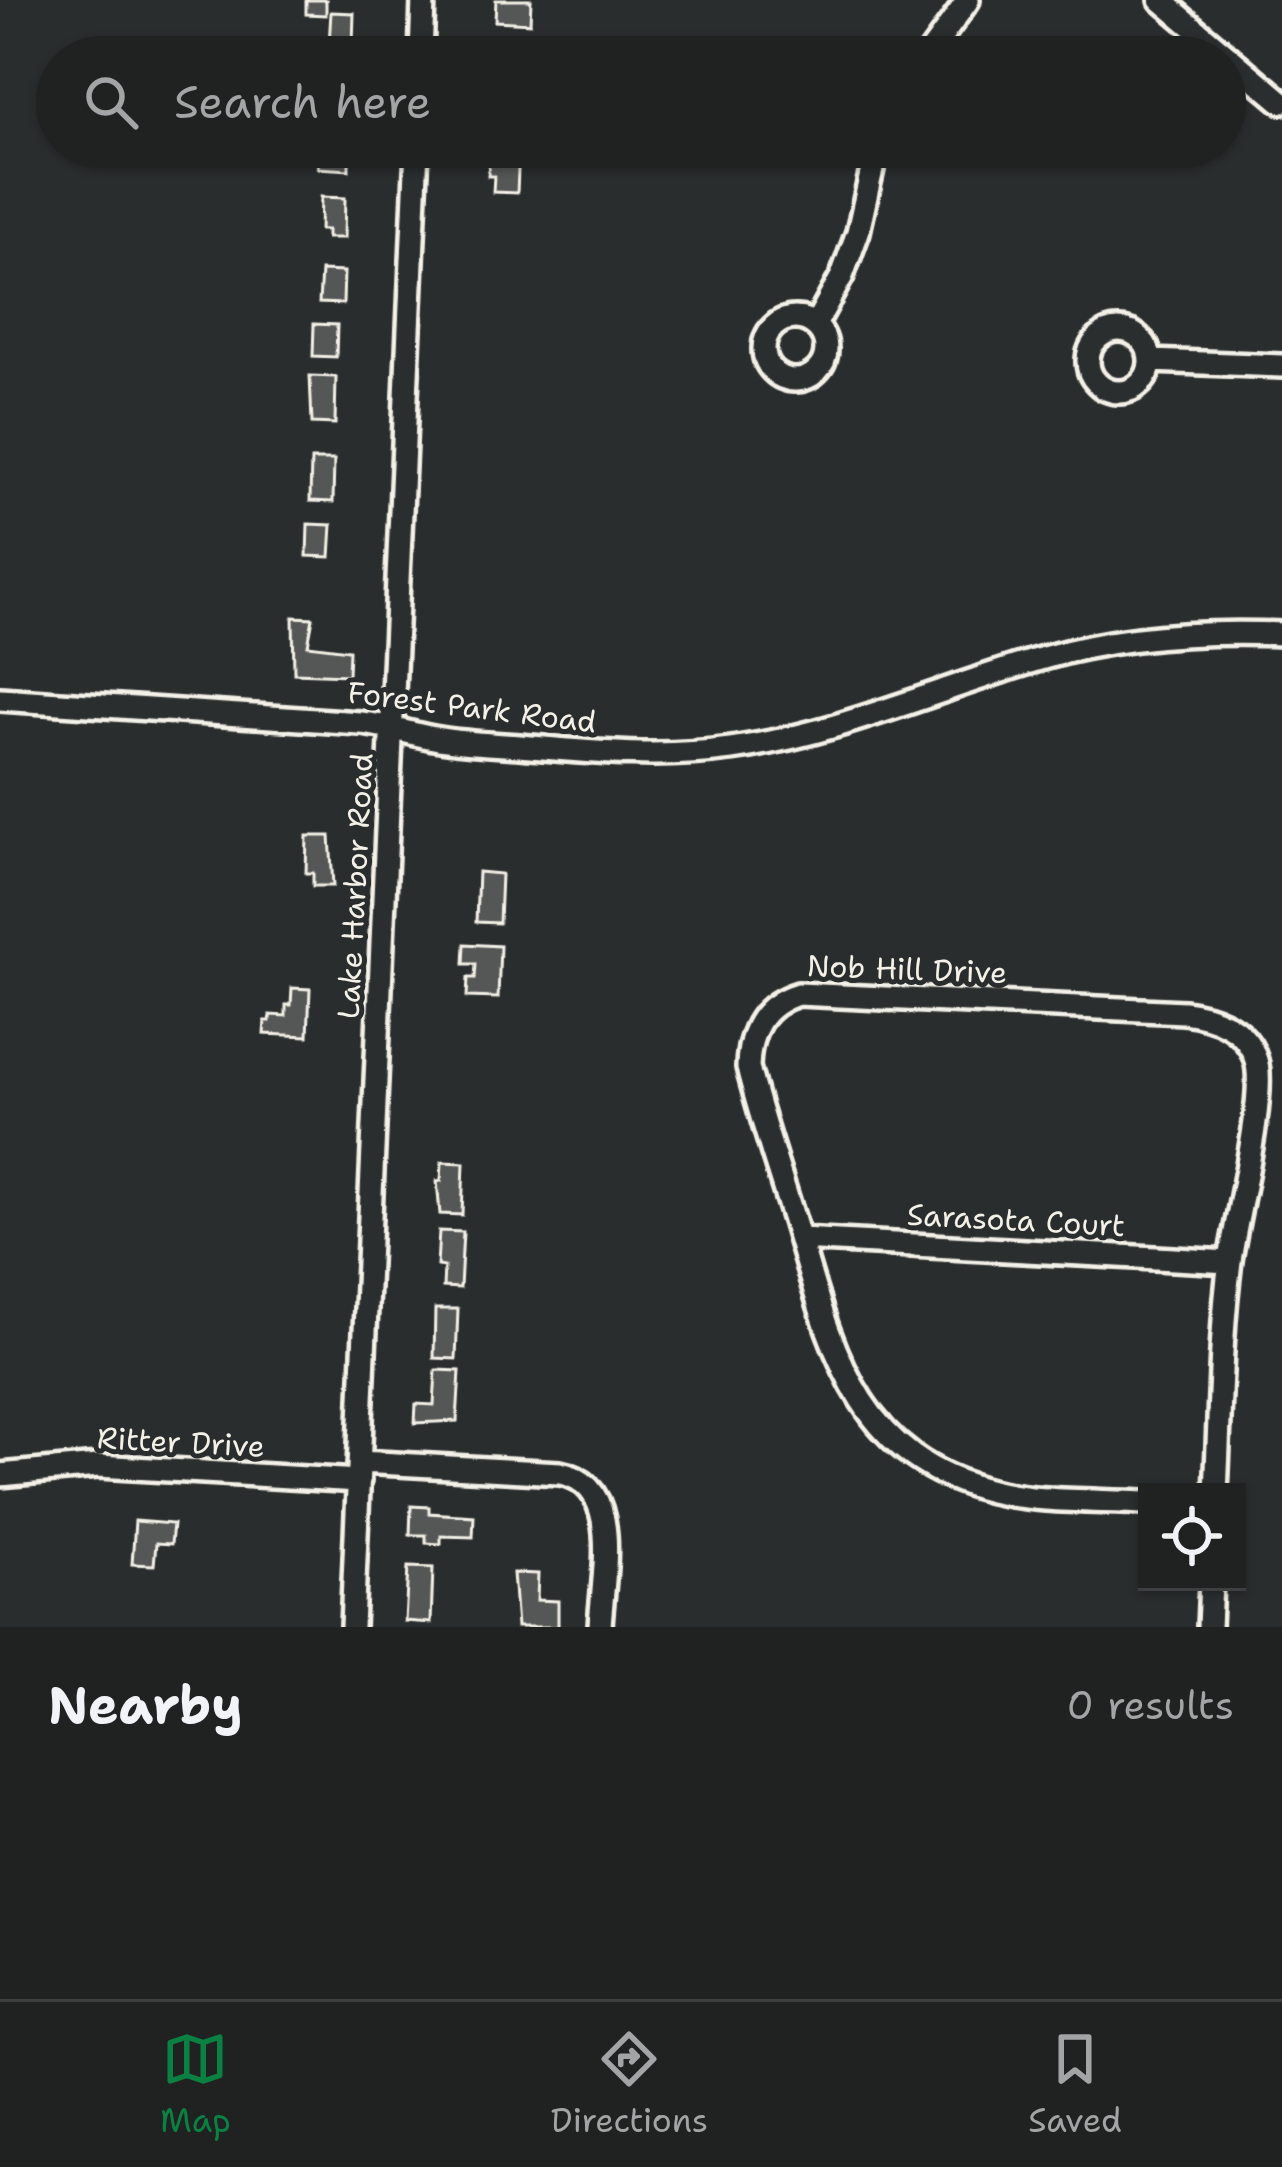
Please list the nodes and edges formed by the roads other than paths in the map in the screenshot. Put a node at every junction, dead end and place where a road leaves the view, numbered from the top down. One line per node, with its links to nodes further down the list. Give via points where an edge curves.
1 (423, 0): 4 (street)
2 (968, 0): 5 (street)
3 (1161, 0): 6 (street)
4 (422, 36)
5 (942, 36)
6 (1204, 36)
7 (1246, 72): 8 (street)
8 (1282, 102)
9 (416, 168): 16 (street, Lake Harbor Road)
10 (872, 168): 11 (street, via 842,277)
11 (815, 325)
12 (1150, 361): 13 (street)
13 (1282, 366)
14 (1282, 634): 16 (street, Forest Park Road, via 1201,633 1050,656 834,726 736,748 632,755 438,739)
15 (0, 699): 16 (street, Forest Park Road)
16 (393, 726): 19 (street, Lake Harbor Road)
17 (800, 1239): 18 (street, Sarasota Court); 18 (street, Nob Hill Drive, via 748,1067 760,1018 798,994 988,1000 1184,1012 1238,1031 1259,1083); 22 (street, Nob Hill Drive, via 841,1369 903,1447 991,1491)
18 (1230, 1262): 21 (street, Nob Hill Drive)
19 (360, 1471): 20 (street, Ritter Drive, via 98,1466); 24 (street, Lake Harbor Road); 25 (street, Ritter Drive, via 560,1473 583,1480 604,1518)
20 (0, 1475)
21 (1217, 1483)
22 (1138, 1502)
23 (1211, 1591): 26 (street)
24 (352, 1627)
25 (600, 1627)
26 (1209, 1627)

